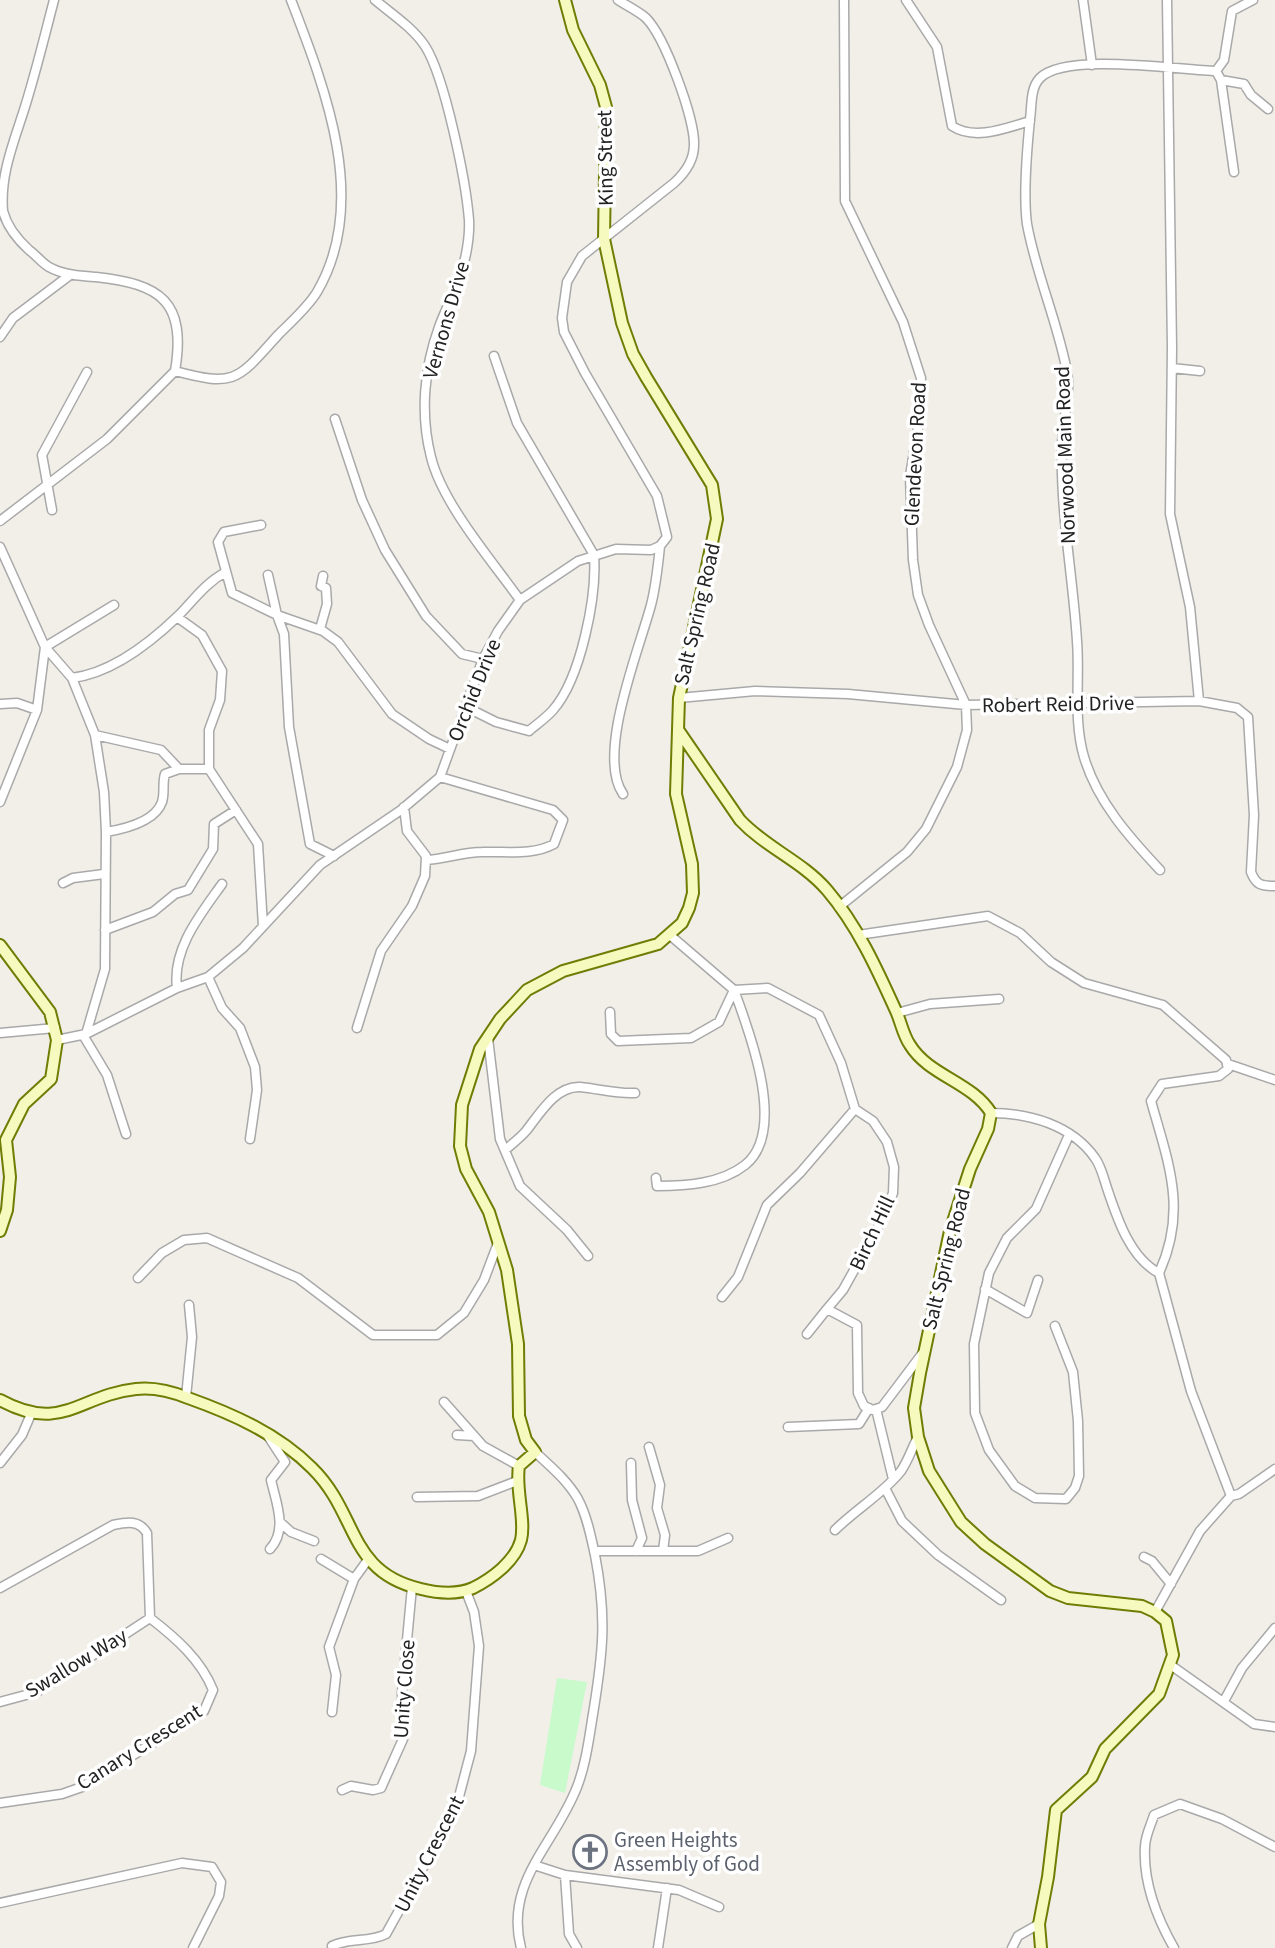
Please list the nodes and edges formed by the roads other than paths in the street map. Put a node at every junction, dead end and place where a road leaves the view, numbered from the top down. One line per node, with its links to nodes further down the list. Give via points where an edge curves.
1 (54, 0): 21 (street, via 5,166 2,194 4,212 21,243 50,268)
2 (291, 0): 25 (street, via 334,126 341,184 337,240 317,292 238,375 220,382)
3 (375, 0): 39 (street, Vernons Drive, via 425,46 437,69 469,221 460,277 427,369 431,458 439,480 473,535)
4 (565, 0): 20 (street, King Street, via 606,107)
5 (618, 0): 20 (street, via 655,29 674,71 694,146 685,173)
6 (844, 0): 51 (street, Glendevon Road, via 845,201 903,322 921,378 910,476 913,560 918,595)
7 (906, 0): 18 (street, via 937,47 952,126 961,132 986,132)
8 (1083, 0): 13 (street)
9 (1167, 0): 14 (street)
10 (1234, 0): 12 (street)
11 (1253, 0): 12 (street)
12 (1232, 11): 15 (street, via 1224,60)
13 (1092, 65): 14 (street, Norwood Main Road); 18 (street, Norwood Main Road, via 1052,71 1041,78 1034,87)
14 (1167, 66): 15 (street, Norwood Main Road); 24 (street)
15 (1216, 71): 16 (street)
16 (1221, 79): 17 (street, via 1244,84); 19 (street)
17 (1268, 109)
18 (1030, 121): 50 (street, Norwood Main Road, via 1027,224 1067,374 1063,499)
19 (1234, 172)
20 (604, 239): 33 (street, via 582,256 567,282 564,332 657,496 667,537); 47 (street, Salt Spring Road, via 632,354 704,470 716,501 715,536)
21 (70, 275): 22 (street, via 13,318); 25 (street, via 128,281 163,298 178,330)
22 (0, 337)
23 (494, 356): 35 (street, via 517,423)
24 (1172, 368): 26 (street); 48 (street, via 1170,514 1190,607)
25 (175, 371): 29 (street, via 107,439)
26 (1200, 371)
27 (87, 372): 29 (street, via 42,455)
28 (335, 419): 45 (street, via 362,500 385,550 426,616 461,654)
29 (48, 486): 30 (street); 31 (street)
30 (52, 510)
31 (0, 521)
32 (261, 525): 36 (street, via 224,532 218,542)
33 (660, 546): 35 (street, Orchid Drive); 60 (street, via 652,602 613,739 617,785)
34 (0, 547): 44 (street)
35 (594, 555): 39 (street, Orchid Drive); 52 (street, via 596,578 580,650 553,710 529,731)
36 (226, 572): 41 (street, via 232,593); 42 (street, via 197,593)
37 (268, 575): 41 (street)
38 (323, 576): 43 (street, via 327,604)
39 (520, 600): 45 (street, Orchid Drive)
40 (114, 605): 44 (street)
41 (276, 615): 43 (street); 65 (street, via 284,635 289,727 310,844)
42 (177, 617): 46 (street, via 128,657 96,675); 58 (street, via 202,635 222,671 220,700 209,730)
43 (320, 629): 56 (street, via 338,642 392,714)
44 (45, 647): 46 (street); 53 (street)
45 (483, 659): 52 (street, Orchid Drive)
46 (72, 678): 55 (street)
47 (678, 698): 51 (street, Robert Reid Drive, via 755,691); 54 (street, Salt Spring Road)
48 (1199, 701): 50 (street, Robert Reid Drive); 71 (street, Robert Reid Drive, via 1237,708 1248,717 1254,815 1251,872 1261,886)
49 (0, 704): 53 (street, via 17,703)
50 (1079, 704): 51 (street, Robert Reid Drive); 67 (street, Norwood Main Road, via 1084,757 1100,794 1127,835)
51 (966, 705): 72 (street, Glendevon Road, via 967,730 957,767 926,829 907,852)
52 (466, 707): 56 (street, Orchid Drive)
53 (37, 710): 61 (street)
54 (679, 731): 72 (street, via 750,831 813,874); 76 (street, Salt Spring Road, via 676,793 692,864 693,893 682,923)
55 (94, 735): 57 (street, via 161,750); 64 (street)
56 (450, 749): 59 (street, Orchid Drive)
57 (179, 769): 58 (street); 64 (street, via 165,775 162,804 153,815)
58 (209, 769): 63 (street)
59 (440, 777): 62 (street); 66 (street, via 553,810 563,820 554,844 544,849)
60 (623, 794)
61 (0, 802)
62 (404, 807): 65 (street); 66 (street, via 407,831)
63 (236, 810): 73 (street, via 258,844); 74 (street, via 214,824 213,849 188,890 175,894 153,912)
64 (106, 832): 68 (street)
65 (334, 856): 73 (street)
66 (426, 860): 85 (street, via 425,876 411,906 381,951)
67 (1160, 870)
68 (104, 874): 69 (street); 74 (street)
69 (63, 883)
70 (222, 884): 79 (street, via 188,933 175,970)
71 (1275, 886)
72 (839, 907): 75 (street)
73 (263, 926): 78 (street)
74 (105, 930): 87 (street, via 105,969)
75 (858, 935): 83 (street); 90 (street, via 988,916 1020,933 1084,984 1163,1005)
76 (671, 936): 80 (street); 88 (street, via 562,971 527,990)
77 (0, 945): 84 (street, via 50,1012)
78 (208, 977): 79 (street); 97 (street, via 222,1008 240,1028 250,1049 257,1090)
79 (177, 988): 87 (street)
80 (734, 990): 82 (street, via 719,1022 691,1038 618,1041 611,1034); 93 (street, via 768,988 819,1015); 100 (street, via 765,1090 757,1147 746,1165 719,1178 685,1186 656,1186)
81 (999, 999): 83 (street, via 930,1004)
82 (610, 1012)
83 (897, 1013): 94 (street, via 909,1044 921,1059 983,1099)
84 (55, 1028): 86 (street); 89 (street)
85 (357, 1028)
86 (0, 1033)
87 (84, 1035): 89 (street); 95 (street, via 107,1075)
88 (488, 1038): 99 (street); 102 (street, via 470,1073 459,1125 466,1169 489,1212)
89 (57, 1040): 98 (street, via 51,1079 24,1104)
90 (1228, 1064): 91 (street); 104 (street, via 1219,1076 1161,1084 1151,1101 1175,1191 1167,1257)
91 (1275, 1080)
92 (635, 1093): 99 (street, via 623,1096 577,1087 540,1110 525,1133)
93 (855, 1109): 108 (street, via 767,1205 738,1277); 110 (street, Birch Hill, via 873,1121 887,1142 894,1167 893,1193 857,1268)
94 (991, 1112): 96 (street, via 1041,1119); 113 (street, Salt Spring Road, via 950,1231)
95 (126, 1134)
96 (1069, 1135): 104 (street, via 1096,1159 1127,1236 1145,1265); 107 (street, via 1036,1209 1007,1238)
97 (250, 1139)
98 (3, 1141): 101 (street, via 10,1177)
99 (505, 1150): 103 (street, via 520,1186)
100 (656, 1178)
101 (0, 1231)
102 (498, 1243): 105 (street, via 484,1280 464,1313 437,1335 373,1335 298,1278 207,1238 173,1246); 125 (street, via 516,1320 519,1416)
103 (588, 1256)
104 (1159, 1273): 133 (street, via 1187,1378)
105 (138, 1278)
106 (1038, 1280): 107 (street, via 1027,1312)
107 (985, 1289): 111 (street, via 974,1344 975,1413 989,1450 1015,1486 1050,1501 1066,1499 1079,1476 1073,1372)
108 (722, 1297)
109 (189, 1305): 114 (street, via 192,1338)
110 (827, 1309): 112 (street, Birch Hill); 117 (street, via 857,1325 858,1393 864,1406)
111 (1055, 1326)
112 (807, 1334)
113 (923, 1352): 117 (street, via 882,1407); 123 (street, Salt Spring Road, via 915,1408)
114 (186, 1397): 118 (street, via 137,1388 59,1413); 120 (street)
115 (0, 1400): 118 (street)
116 (444, 1402): 122 (street)
117 (872, 1408): 119 (street, via 859,1424); 130 (street)
118 (31, 1414): 126 (street, via 22,1435)
119 (788, 1427)
120 (265, 1432): 135 (street, via 285,1462 271,1480); 145 (street, via 292,1450 327,1485)
121 (457, 1435): 122 (street)
122 (474, 1436): 128 (street, via 482,1447)
123 (918, 1437): 130 (street); 152 (street, Salt Spring Road, via 929,1471 961,1522 1028,1576 1068,1598 1142,1606)
124 (649, 1447): 142 (street, via 660,1485 657,1508 665,1535)
125 (535, 1452): 128 (street); 140 (street, via 561,1475 579,1502)
126 (0, 1463)
127 (631, 1463): 141 (street, via 632,1500 642,1538)
128 (519, 1466): 131 (street)
129 (1275, 1469): 133 (street)
130 (893, 1479): 132 (street)
131 (517, 1481): 134 (street, via 478,1496); 150 (street, via 521,1541 500,1569)
132 (885, 1488): 136 (street); 151 (street, via 902,1521 938,1555)
133 (1231, 1496): 147 (street, via 1200,1531)
134 (417, 1497)
135 (280, 1522): 138 (street); 139 (street, via 278,1539)
136 (835, 1530)
137 (728, 1538): 142 (street, via 698,1551)
138 (314, 1541)
139 (270, 1549)
140 (594, 1551): 141 (street); 163 (street, via 602,1591 604,1647 589,1738 578,1786)
141 (636, 1551): 142 (street)
142 (663, 1551)
143 (1144, 1557): 147 (street)
144 (321, 1559): 146 (street)
145 (367, 1561): 146 (street); 148 (street, via 395,1582)
146 (354, 1579): 158 (street, via 329,1647 335,1675)
147 (1171, 1584): 152 (street)
148 (412, 1587): 150 (street, via 431,1592); 160 (street, Unity Close, via 402,1693 403,1739 382,1788 351,1786)
149 (0, 1588): 153 (street, via 113,1525 132,1522 147,1533)
150 (467, 1591): 169 (street, Unity Crescent, via 479,1646 478,1677 471,1751 456,1808 386,1934 374,1941 341,1941)
151 (1001, 1600)
152 (1155, 1612): 155 (street, via 1166,1621)
153 (150, 1618): 157 (street, Swallow Way, via 37,1692); 161 (street, Canary Crescent, via 206,1672 213,1690 204,1711 82,1787)
154 (1275, 1628): 156 (street, via 1242,1668)
155 (1172, 1667): 156 (street); 168 (street, via 1151,1704 1105,1749 1084,1785 1056,1810)
156 (1224, 1701): 159 (street, via 1254,1724)
157 (0, 1702)
158 (332, 1712)
159 (1275, 1727)
160 (342, 1790)
161 (0, 1803)
162 (1275, 1847): 176 (street, via 1222,1819 1180,1804 1154,1815 1144,1845 1148,1880 1159,1922)
163 (534, 1865): 164 (street); 171 (street, via 518,1902)
164 (565, 1875): 165 (street); 172 (street, via 569,1934)
165 (667, 1888): 167 (street); 173 (street)
166 (0, 1903): 170 (street, via 182,1863 212,1867 221,1882 219,1896)
167 (719, 1907)
168 (1039, 1924): 174 (street, via 1018,1936); 175 (street)
169 (332, 1946)
170 (193, 1948)
171 (521, 1948)
172 (577, 1948)
173 (658, 1948)
174 (1013, 1948)
175 (1041, 1948)
176 (1174, 1948)

